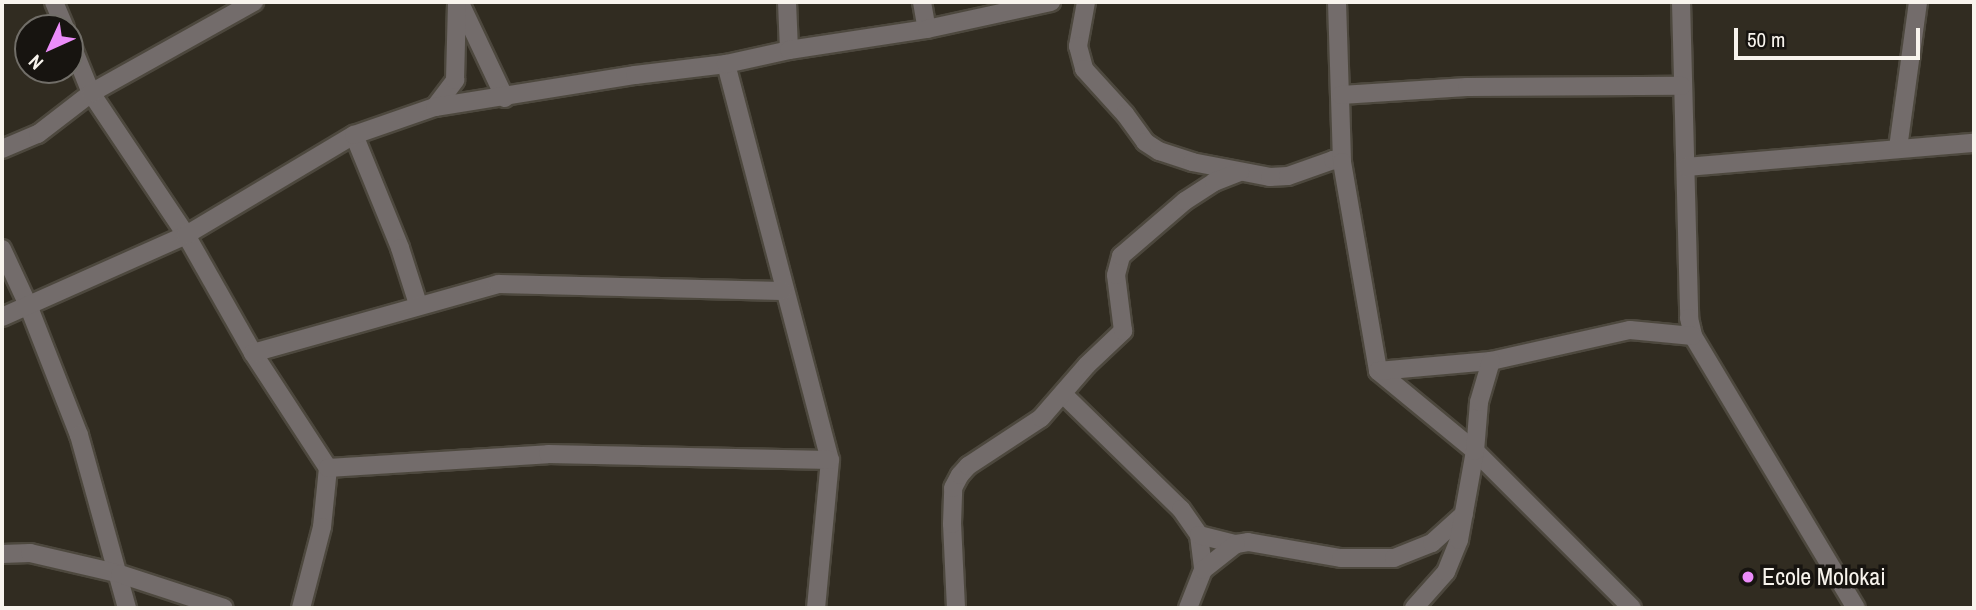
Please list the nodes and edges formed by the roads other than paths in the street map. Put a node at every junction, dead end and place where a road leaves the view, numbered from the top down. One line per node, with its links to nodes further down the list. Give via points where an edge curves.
1 (254, 2): 15 (street)
2 (458, 2): 17 (street); 18 (street, via 455,80)
3 (788, 2): 11 (street)
4 (922, 2): 10 (street)
5 (1051, 2): 10 (street)
6 (1086, 2): 25 (street, via 1078,46 1084,69 1145,142 1192,162)
7 (1337, 2): 16 (street)
8 (1681, 2): 14 (street)
9 (1918, 2): 21 (street)
10 (927, 29): 11 (street)
11 (789, 50): 12 (street)
12 (726, 64): 17 (street); 28 (street)
13 (84, 76): 15 (street)
14 (1682, 86): 16 (street, via 1467,88); 24 (street)
15 (91, 93): 22 (street, via 38,134); 26 (street)
16 (1341, 95): 23 (street)
17 (505, 98): 18 (street)
18 (435, 107): 19 (street)
19 (354, 135): 26 (street); 29 (street)
20 (1974, 143): 21 (street)
21 (1898, 148): 24 (street)
22 (2, 149)
23 (1342, 162): 25 (street, via 1322,163 1279,177); 35 (street)
24 (1686, 167): 32 (street)
25 (1240, 172): 36 (street, via 1185,201 1121,256 1116,275 1123,331)
26 (186, 235): 30 (street); 33 (street)
27 (2, 250): 30 (street)
28 (783, 291): 29 (street, via 498,284); 38 (street)
29 (418, 304): 33 (street)
30 (28, 305): 31 (street); 45 (street, via 79,435)
31 (2, 317)
32 (1693, 336): 34 (street, via 1630,330); 54 (street)
33 (253, 353): 39 (street)
34 (1491, 361): 35 (street); 37 (street, via 1479,402)
35 (1378, 371): 37 (street)
36 (1064, 395): 41 (street, via 1181,509); 50 (street, via 1028,429 968,466 953,488)
37 (1475, 452): 40 (street); 53 (street)
38 (830, 460): 39 (street, via 548,454); 49 (street)
39 (328, 468): 48 (street, via 322,527)
40 (1464, 514): 42 (street, via 1432,543 1394,558 1341,558 1248,542); 52 (street, via 1446,572)
41 (1199, 535): 42 (street); 44 (street)
42 (1236, 544): 44 (street)
43 (2, 554): 45 (street, via 30,553)
44 (1203, 570): 51 (street)
45 (120, 574): 46 (street); 47 (street)
46 (127, 608)
47 (224, 608)
48 (301, 608)
49 (816, 608)
50 (956, 608)
51 (1188, 608)
52 (1414, 608)
53 (1632, 608)
54 (1856, 608)

